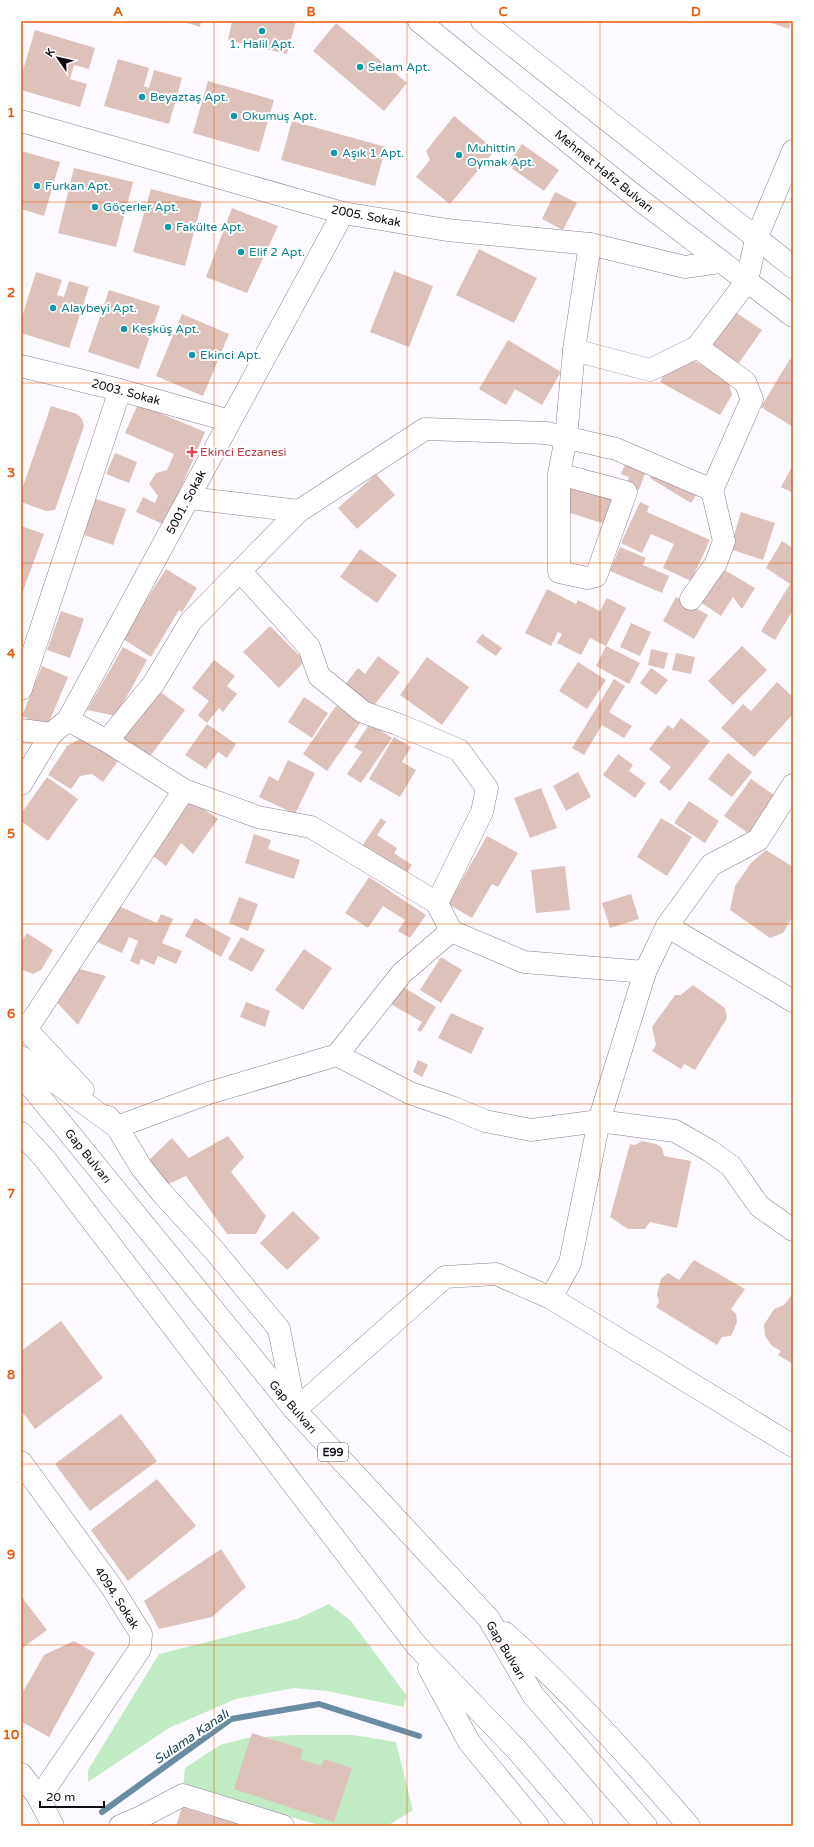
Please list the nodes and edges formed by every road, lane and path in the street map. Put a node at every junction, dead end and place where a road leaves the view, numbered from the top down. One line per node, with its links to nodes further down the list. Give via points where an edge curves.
1 (419, 21): 8 (main road, Mehmet Hafız Bulvarı, via 630,193)
2 (482, 21): 6 (main road)
3 (21, 121): 5 (main road, 2005. Sokak)
4 (793, 151): 6 (main road)
5 (344, 213): 7 (main road, 2005. Sokak, via 447,230); 16 (main road, 5001. Sokak)
6 (756, 239): 9 (main road); 10 (main road)
7 (590, 244): 8 (main road, 2005. Sokak, via 685,267); 13 (main road)
8 (720, 262): 10 (main road, Mehmet Hafız Bulvarı)
9 (793, 267)
10 (747, 281): 11 (main road, Mehmet Hafız Bulvarı); 12 (main road)
11 (793, 316)
12 (697, 347): 13 (main road, via 650,370); 19 (main road, via 745,382 752,399)
13 (574, 350): 17 (main road)
14 (21, 366): 15 (main road, 2003. Sokak)
15 (120, 390): 16 (main road, 2003. Sokak); 24 (main road)
16 (230, 421): 20 (main road, 5001. Sokak)
17 (566, 438): 18 (main road); 19 (main road, via 616,449); 21 (main road, via 547,433 425,429)
18 (559, 474): 18 (main road, via 559,572 587,578 596,576 626,492)
19 (712, 490): 23 (main road, via 724,542 716,563)
20 (188, 498): 21 (main road); 25 (main road, 5001. Sokak)
21 (299, 511): 22 (main road)
22 (240, 571): 28 (main road, via 191,621 154,683); 32 (main road, via 309,646 319,676 363,712 459,750 487,788 482,812)
23 (691, 599)
24 (21, 689)
25 (68, 720): 27 (main road, 5001. Sokak); 28 (main road)
26 (21, 730): 27 (main road)
27 (51, 734): 29 (main road, 5001. Sokak)
28 (107, 741): 31 (main road)
29 (21, 784)
30 (793, 785): 33 (main road, via 758,840 711,865)
31 (184, 790): 32 (main road, via 258,817 311,827); 37 (main road)
32 (437, 903): 34 (main road)
33 (667, 926): 35 (main road); 36 (main road)
34 (451, 931): 35 (main road, via 524,962); 38 (main road, via 402,973)
35 (645, 972): 41 (main road)
36 (793, 1001)
37 (24, 1027): 42 (main road)
38 (337, 1055): 41 (main road, via 410,1093 485,1121 531,1130); 42 (main road, via 209,1093)
39 (21, 1057): 42 (main road)
40 (21, 1074): 46 (main road, Gap Bulvarı / E99)
41 (599, 1121): 44 (main road, via 676,1131 710,1150 730,1166 759,1206); 45 (main road, via 570,1263)
42 (117, 1127): 46 (main road, via 141,1167 161,1192 213,1249 279,1329)
43 (21, 1133): 50 (main road, via 45,1159)
44 (793, 1230)
45 (551, 1298): 46 (main road, via 496,1274 445,1277); 47 (main road)
46 (295, 1410): 49 (main road, Gap Bulvarı / E99)
47 (793, 1446)
48 (21, 1462): 52 (main road, 4094. Sokak, via 111,1586 141,1634 140,1649)
49 (489, 1619): 58 (main road, Gap Bulvarı / E99, via 533,1695); 59 (main road, via 542,1666)
50 (416, 1644): 56 (main road, via 469,1742); 57 (main road, via 517,1750)
51 (21, 1774): 52 (main road)
52 (39, 1798): 53 (main road)
53 (53, 1826)
54 (120, 1826): 55 (main road, via 183,1795)
55 (283, 1826)
56 (538, 1826)
57 (582, 1826)
58 (646, 1826)
59 (689, 1826)

